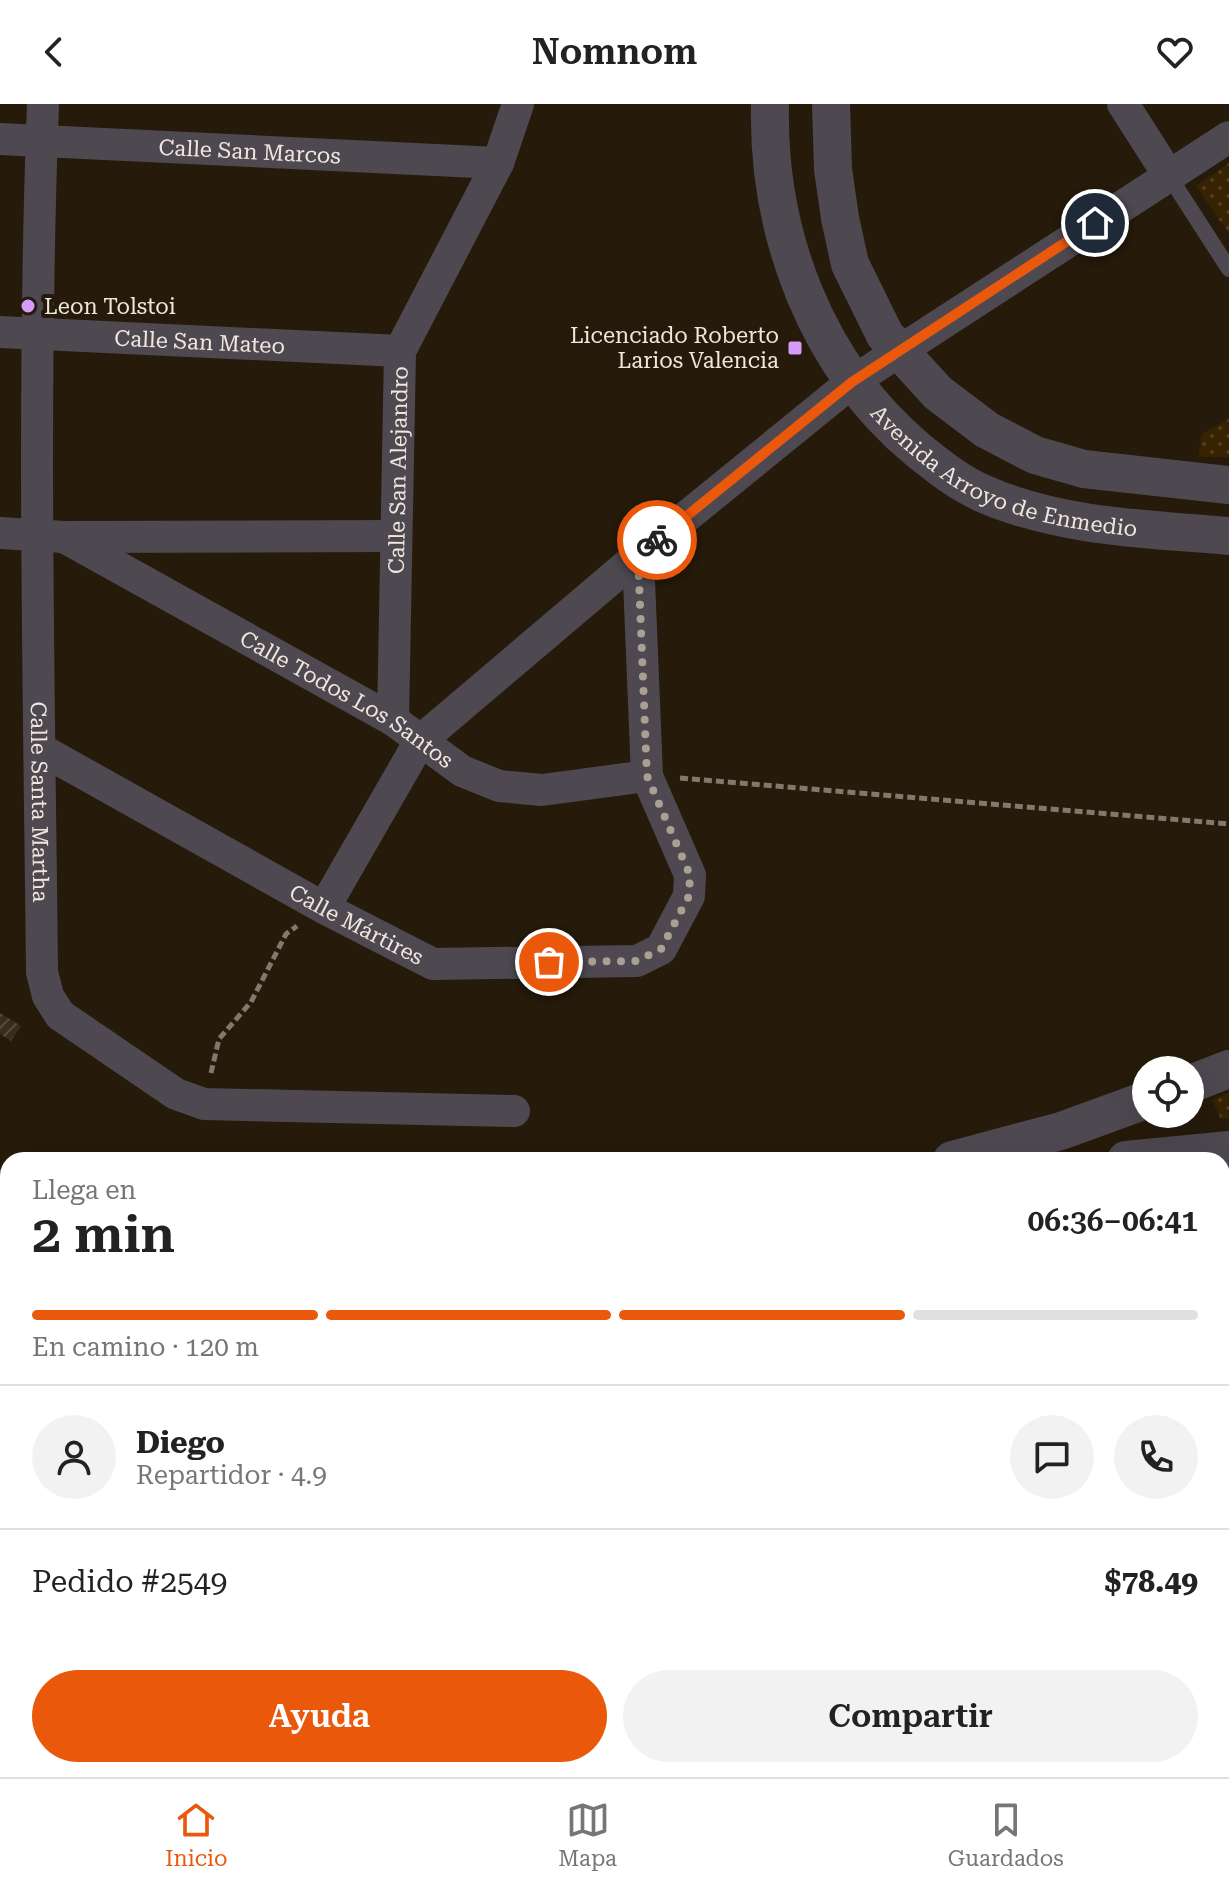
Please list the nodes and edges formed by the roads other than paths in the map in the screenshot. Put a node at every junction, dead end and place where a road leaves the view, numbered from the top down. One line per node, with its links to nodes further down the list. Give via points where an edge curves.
1 (43, 104): 8 (street, Calle Santa Martha)
2 (518, 104): 9 (street, Calle San Alejandro)
3 (770, 104): 16 (street, Avenida Arroyo de Enmedio, via 778,199 792,262 819,330)
4 (831, 104): 15 (street, Avenida Arroyo de Enmedio, via 833,169 850,264)
5 (1123, 104): 10 (street)
6 (1229, 137): 10 (street)
7 (0, 139): 8 (street, Calle San Marcos)
8 (41, 140): 9 (street, Calle San Marcos); 13 (street, Calle Santa Martha)
9 (498, 163): 14 (street, Calle San Alejandro)
10 (1169, 176): 11 (lane); 15 (street)
11 (1229, 269)
12 (0, 332): 13 (street, Calle San Mateo)
13 (37, 333): 14 (street, Calle San Mateo); 19 (street, Calle Santa Martha)
14 (400, 351): 20 (street, Calle San Alejandro)
15 (898, 351): 16 (street); 17 (street, Avenida Arroyo de Enmedio, via 962,412 1035,455 1084,469)
16 (852, 382): 21 (street, Avenida Arroyo de Enmedio, via 898,434 948,475 983,494 1091,523); 22 (street)
17 (1229, 485)
18 (0, 533): 19 (street)
19 (50, 536): 20 (street); 23 (street, Calle Todos Los Santos); 25 (street, Calle Santa Martha)
20 (396, 536): 23 (street, Calle San Alejandro)
21 (1229, 536)
22 (638, 556): 24 (street); 26 (street)
23 (393, 720): 24 (street, Calle Todos Los Santos)
24 (420, 741): 26 (street, Calle Todos Los Santos, via 462,771 499,786 542,790); 27 (street)
25 (40, 749): 27 (street, Calle Mártires); 31 (street, Calle Santa Martha, via 42,972 60,1015 176,1094 204,1104)
26 (647, 776): 27 (street, Calle Mártires, via 690,875 689,896 661,949 637,961 433,964)
27 (324, 908)
28 (1229, 1069): 29 (street)
29 (1204, 1079)
30 (1132, 1105): 33 (street)
31 (514, 1111)
32 (1229, 1150): 34 (street)
33 (982, 1152)
34 (1208, 1152)

